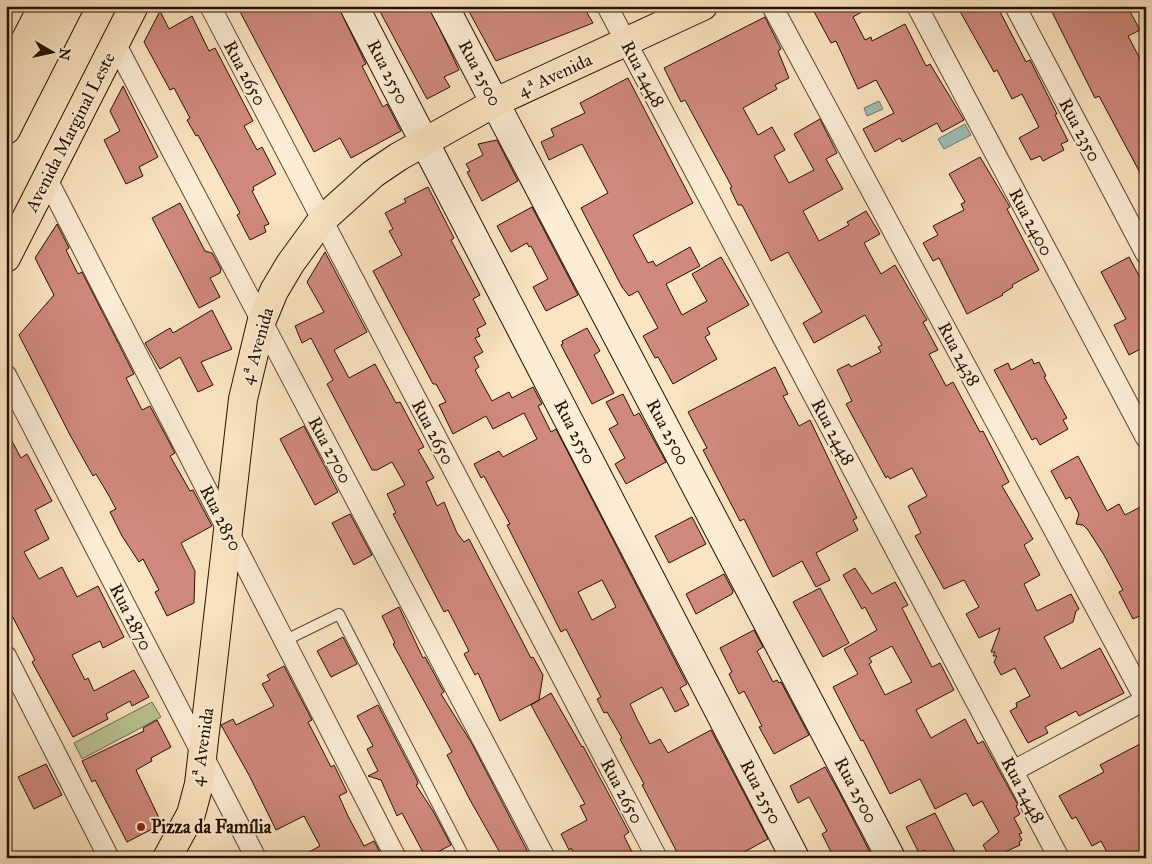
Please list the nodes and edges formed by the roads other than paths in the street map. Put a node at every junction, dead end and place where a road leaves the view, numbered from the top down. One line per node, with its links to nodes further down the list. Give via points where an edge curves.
1 (43, 6): 14 (main road)
2 (69, 6): 16 (main road)
3 (134, 6): 13 (main road, Avenida Marginal Leste)
4 (210, 6): 19 (street, Rua 2650)
5 (354, 6): 17 (main road, Rua 2550)
6 (444, 6): 15 (main road, Rua 2500)
7 (607, 6): 12 (street, Rua 2448)
8 (703, 6): 12 (main road, 4ª Avenida)
9 (772, 6): 28 (street, Rua 2438)
10 (917, 6): 24 (street, Rua 2400)
11 (1015, 6): 20 (street, Rua 2350)
12 (626, 42): 15 (main road, 4ª Avenida); 30 (street, Rua 2448)
13 (115, 43): 18 (main road, Avenida Marginal Leste); 22 (street, Rua 2700)
14 (6, 78)
15 (496, 102): 17 (main road, 4ª Avenida); 39 (main road, Rua 2500)
16 (6, 130)
17 (424, 141): 19 (main road, 4ª Avenida, via 373,174); 38 (main road, Rua 2550)
18 (46, 179): 21 (main road, Avenida Marginal Leste); 25 (street, Rua 2850)
19 (322, 220): 22 (main road, 4ª Avenida, via 290,264); 37 (street, Rua 2650)
20 (1146, 254)
21 (6, 258)
22 (262, 320): 25 (main road, 4ª Avenida, via 243,398); 36 (street, Rua 2700)
23 (6, 376): 29 (street, Rua 2870)
24 (1146, 438)
25 (226, 529): 26 (street, Rua 2850); 29 (main road, 4ª Avenida)
26 (284, 641): 34 (street, Rua 2850); 35 (lane, via 340,614)
27 (6, 656): 31 (street)
28 (1146, 700): 30 (street)
29 (203, 754): 32 (main road, 4ª Avenida, via 190,814); 33 (street, Rua 2870)
30 (1013, 771): 40 (street, Rua 2448)
31 (109, 858)
32 (167, 858)
33 (256, 858)
34 (396, 858)
35 (465, 858)
36 (545, 858)
37 (657, 858)
38 (795, 858)
39 (891, 858)
40 (1059, 858)

